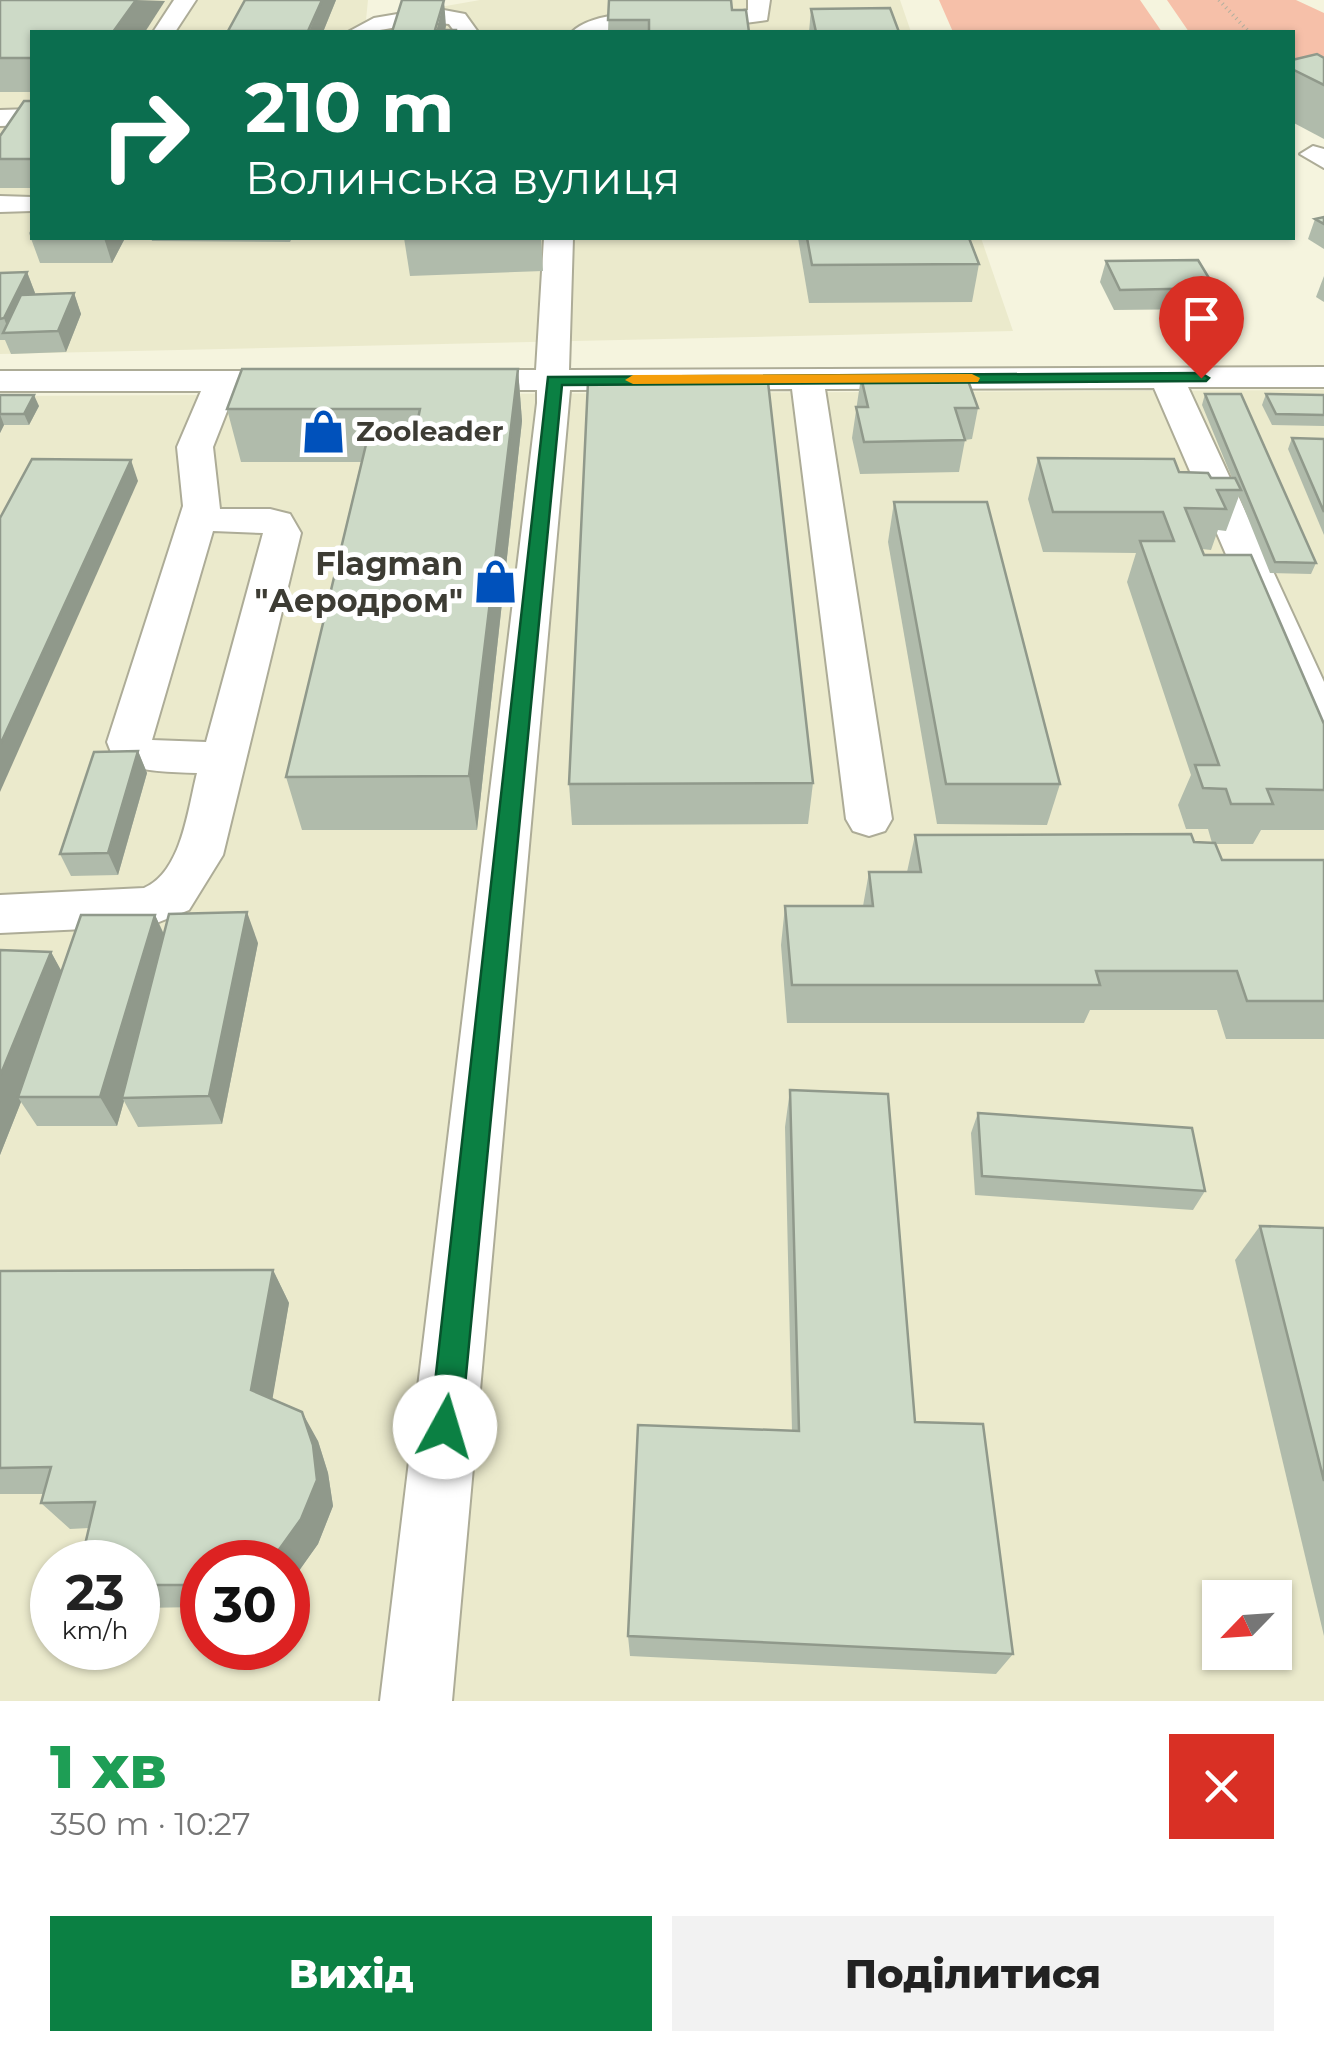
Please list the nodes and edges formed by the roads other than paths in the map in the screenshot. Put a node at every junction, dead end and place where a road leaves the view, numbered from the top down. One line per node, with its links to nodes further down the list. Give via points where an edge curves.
1 (186, 0): 3 (street)
2 (759, 0): 6 (street, via 759,15 736,20 610,21)
3 (165, 30)
4 (365, 30): 5 (street, via 434,16 458,19)
5 (465, 30)
6 (589, 30)
7 (30, 117): 8 (street)
8 (0, 118)
9 (558, 240): 15 (street)
10 (1324, 377): 11 (street)
11 (1166, 378): 12 (street); 19 (street)
12 (807, 379): 15 (street); 21 (street)
13 (339, 380): 17 (street)
14 (417, 380): 15 (street)
15 (554, 380): 23 (street)
16 (0, 381): 17 (street)
17 (222, 381): 18 (street, via 195,447)
18 (198, 520): 20 (street, via 270,520 282,533); 20 (street, via 129,742 147,756)
19 (1324, 730)
20 (225, 758): 22 (street, via 198,856 172,897 149,908)
21 (869, 819)
22 (0, 914)
23 (416, 1701)

